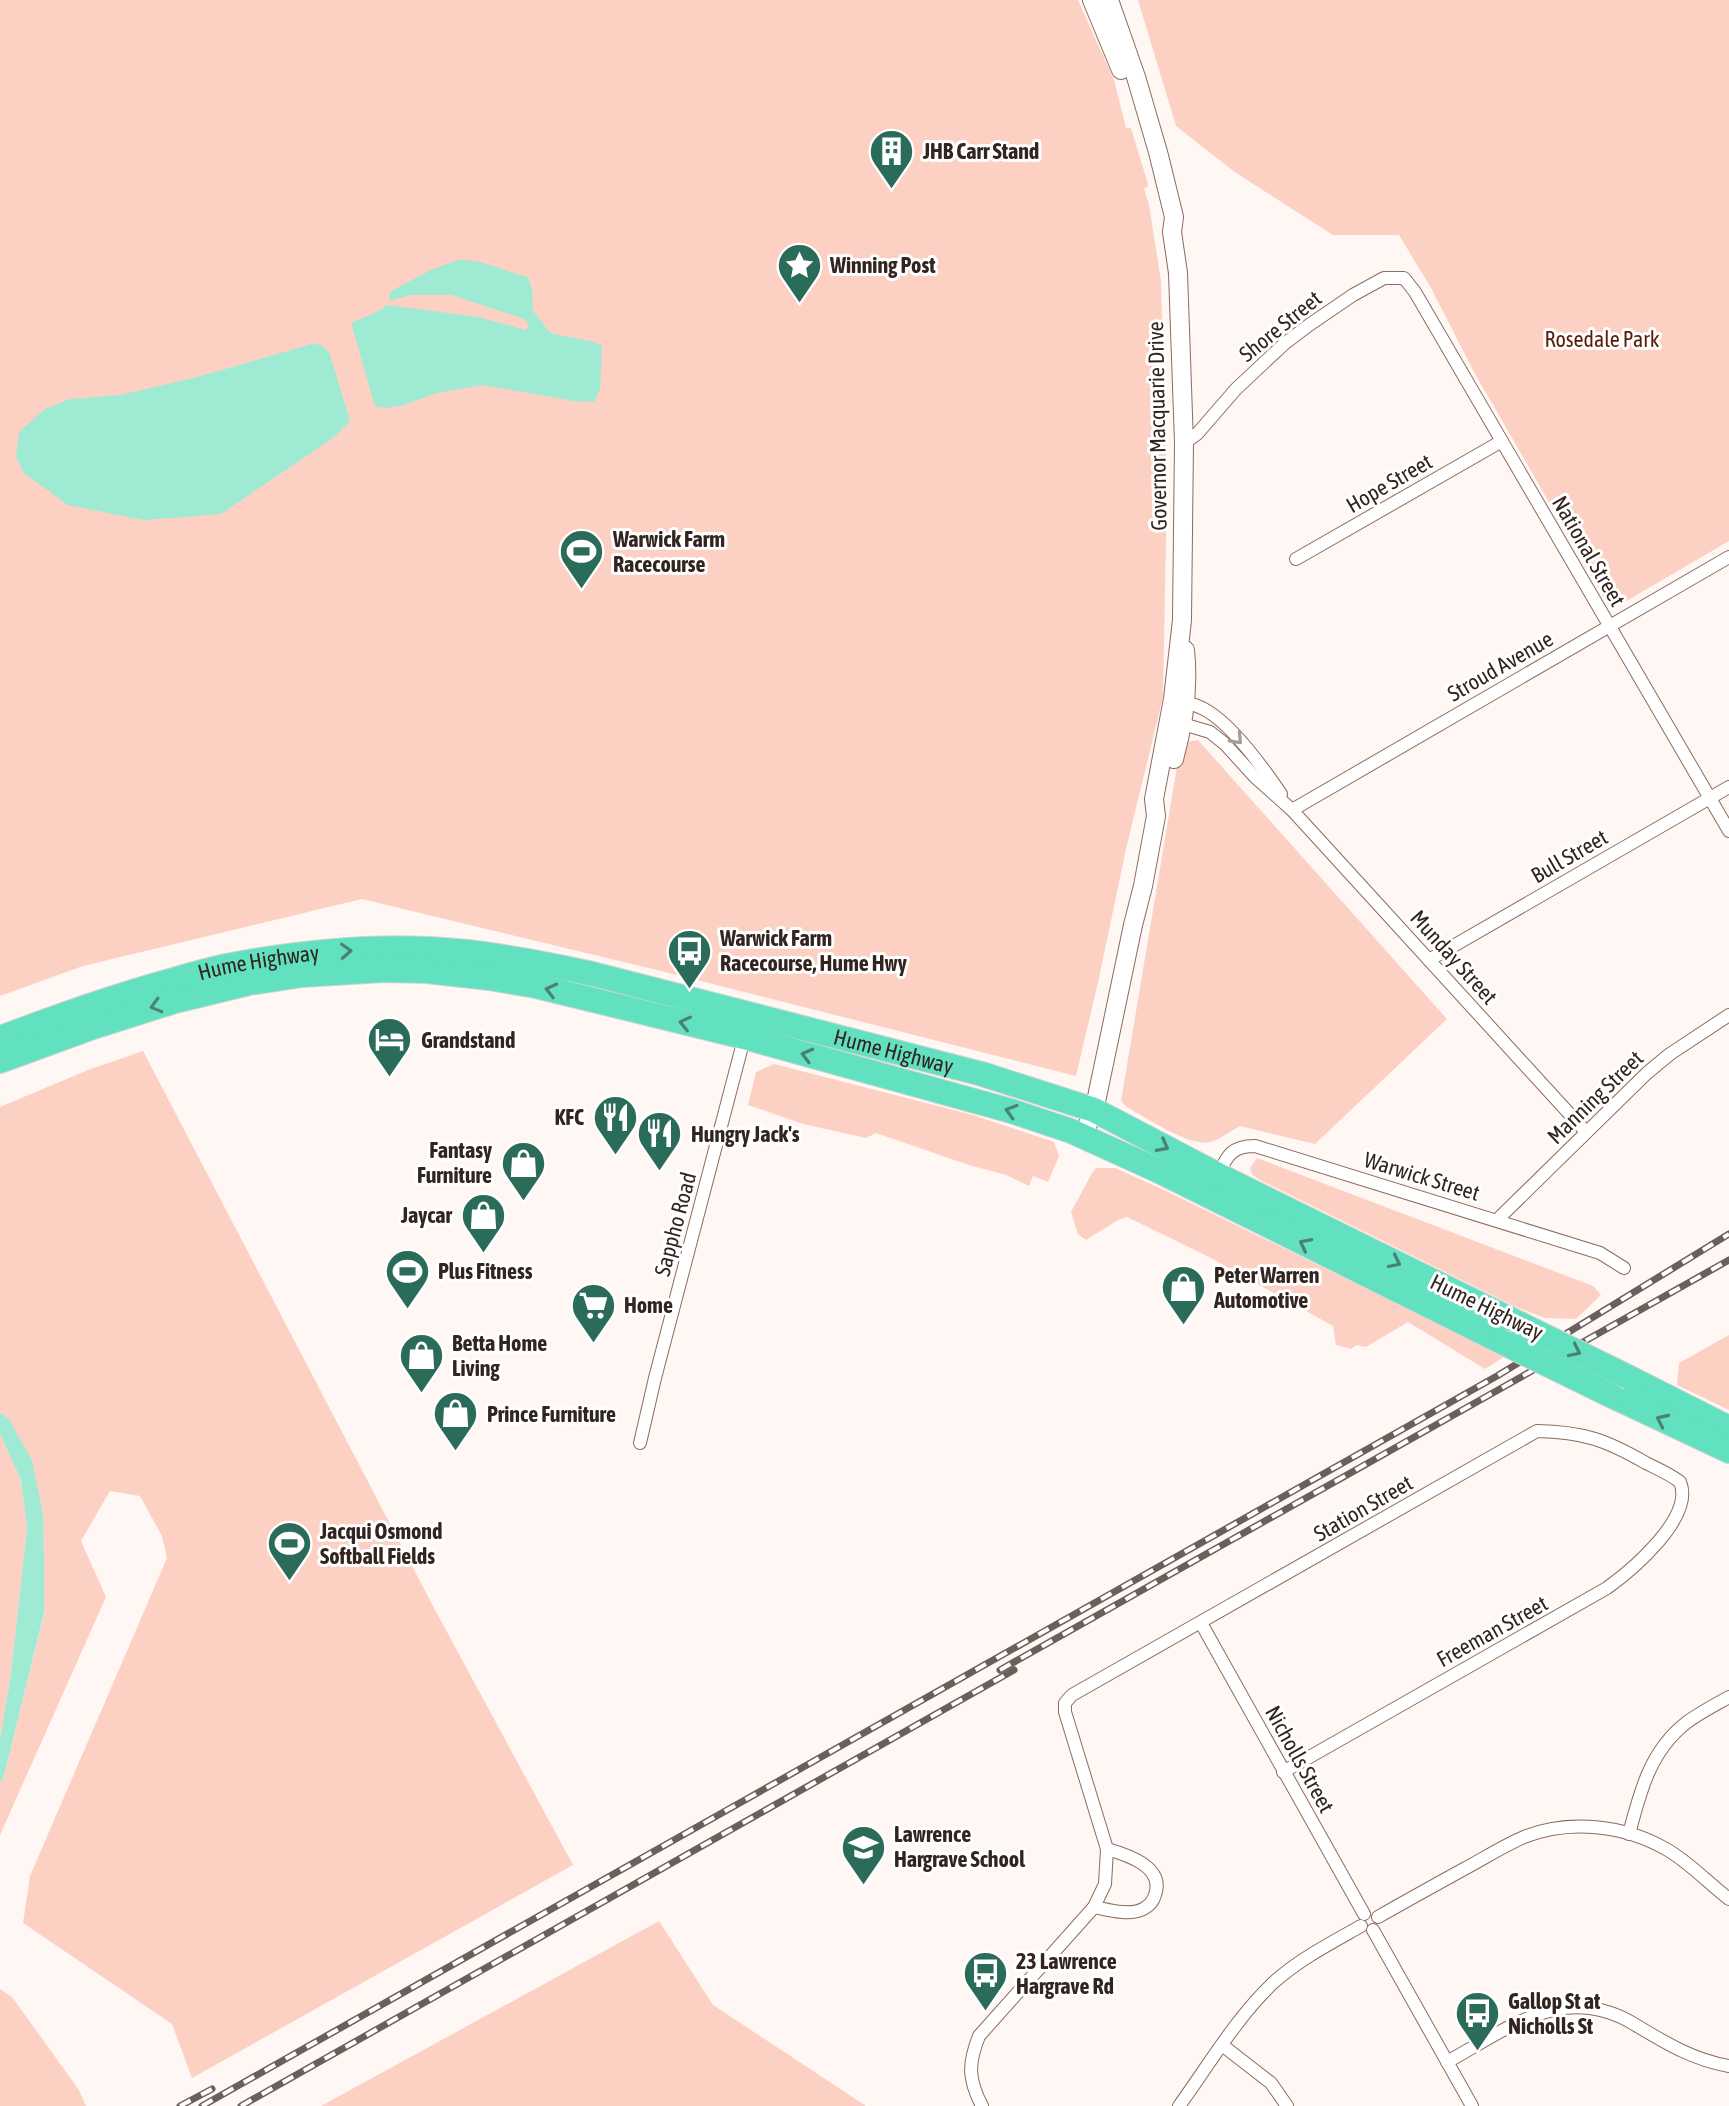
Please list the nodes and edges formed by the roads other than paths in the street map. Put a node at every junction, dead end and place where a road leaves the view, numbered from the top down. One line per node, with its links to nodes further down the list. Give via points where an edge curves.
1 (1092, 0): 3 (main road, Governor Macquarie Drive, via 1135,106)
2 (1109, 0): 3 (main road, Governor Macquarie Drive, via 1158,152 1174,217)
3 (1172, 232): 6 (main road, Governor Macquarie Drive)
4 (1415, 292): 5 (street, National Street); 6 (street, Shore Street, via 1404,278 1384,278 1353,295 1284,344)
5 (1502, 441): 8 (street, Hope Street); 9 (street, National Street)
6 (1184, 443): 10 (main road, Governor Macquarie Drive)
7 (1729, 557): 9 (street, Stroud Avenue)
8 (1296, 559)
9 (1610, 625): 13 (street, National Street); 14 (street, Stroud Avenue)
10 (1179, 701): 11 (main road, Governor Macquarie Drive); 14 (street, Munday Street, one-way to 14, via 1212,713 1263,767)
11 (1176, 722): 14 (street, Munday Street, via 1210,732); 22 (main road, Governor Macquarie Drive, via 1154,799 1156,816 1143,886)
12 (1729, 787): 13 (street, Bull Street)
13 (1709, 798): 15 (street, National Street); 16 (street, Bull Street)
14 (1292, 810): 16 (street, Munday Street)
15 (1729, 831)
16 (1429, 960): 23 (street, Munday Street)
17 (1729, 1015): 23 (street, Manning Street, via 1670,1054)
18 (88, 1017): 19 (highway, Hume Highway, via 249,983 384,970 489,978); 20 (highway, Hume Highway); 21 (highway, Hume Highway)
19 (747, 1026): 22 (highway, Hume Highway, via 982,1074); 24 (highway, Hume Highway, one-way to 19); 29 (street, Sappho Road)
20 (0, 1038)
21 (0, 1061)
22 (1094, 1110): 24 (main road, Governor Macquarie Drive); 25 (highway, Hume Highway, one-way to 25)
23 (1586, 1132): 26 (street, Manning Street)
24 (1084, 1136): 30 (highway, Hume Highway, one-way to 24, bridge)
25 (1218, 1175): 26 (street, Warwick Street, via 1234,1150 1255,1146); 28 (highway, Hume Highway, one-way to 28, bridge)
26 (1497, 1220): 27 (street, Warwick Street, via 1600,1253)
27 (1624, 1268)
28 (1729, 1428)
29 (640, 1443)
30 (1729, 1451)
31 (1682, 1488): 32 (street, Station Street, via 1674,1477 1600,1440 1537,1431); 34 (street, Freeman Street, via 1670,1528 1607,1588)
32 (1201, 1623): 34 (street, Nicholls Street); 36 (street, Station Street, via 1065,1703)
33 (1729, 1697): 35 (street, via 1686,1723 1663,1745 1641,1789)
34 (1283, 1772): 39 (street, Nicholls Street)
35 (1629, 1834): 37 (street, via 1668,1850); 39 (street, via 1576,1826 1530,1835)
36 (1107, 1849): 38 (street, via 1105,1884); 38 (street, via 1147,1867 1156,1889 1152,1903 1140,1910)
37 (1729, 1899)
38 (1094, 1907): 43 (street, via 979,2036 971,2073)
39 (1369, 1922): 40 (street, via 1276,1980); 41 (street, Nicholls Street)
40 (1222, 2045): 44 (street); 45 (street, via 1271,2083)
41 (1447, 2062): 42 (street, via 1537,2014 1572,2006 1620,2016 1688,2055); 46 (street, Nicholls Street)
42 (1729, 2066)
43 (982, 2106)
44 (1179, 2106)
45 (1287, 2106)
46 (1472, 2106)

